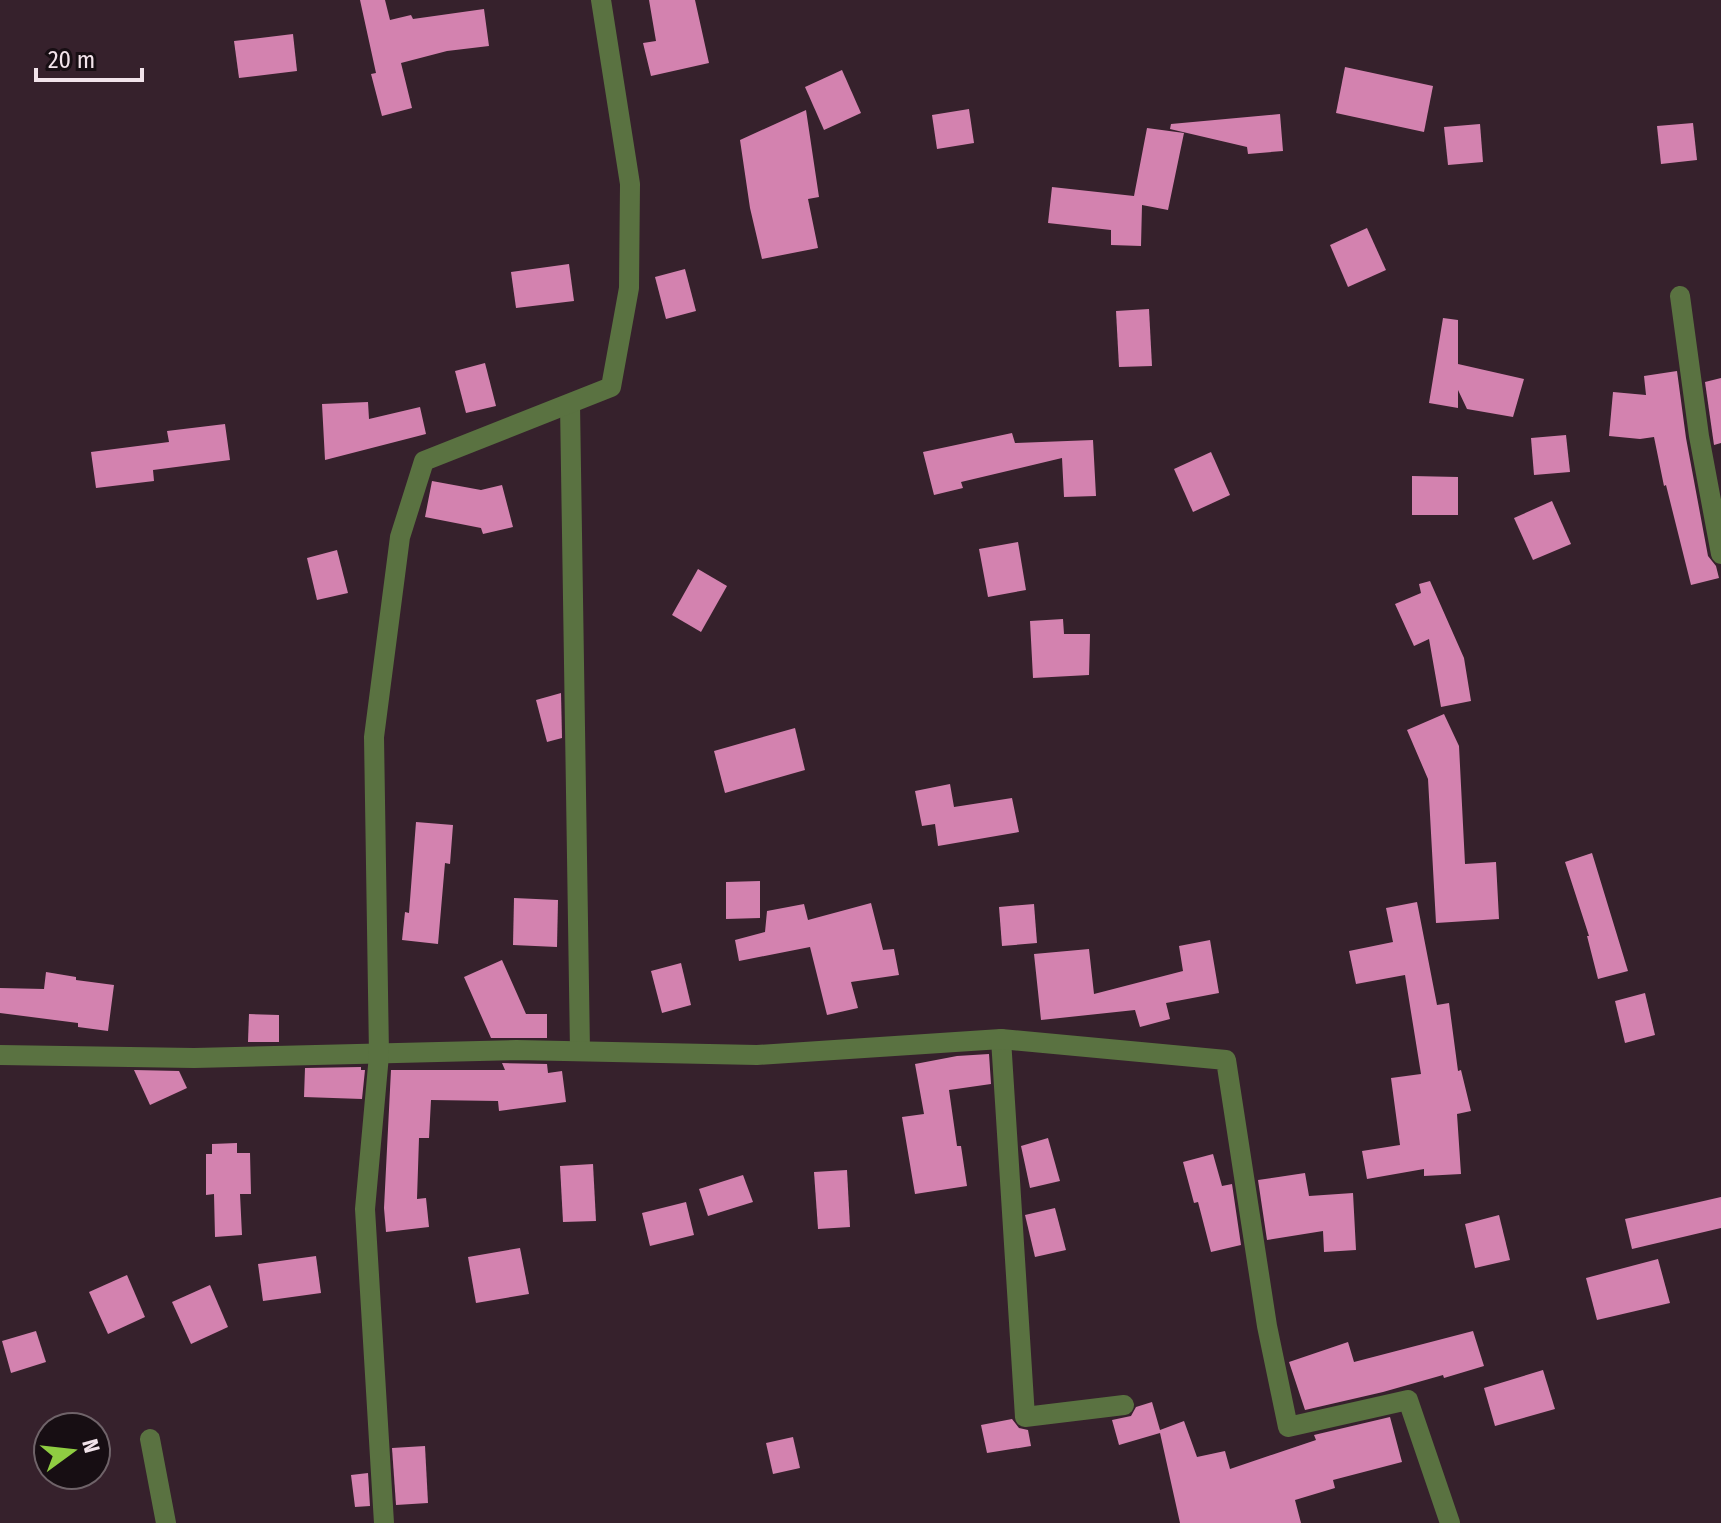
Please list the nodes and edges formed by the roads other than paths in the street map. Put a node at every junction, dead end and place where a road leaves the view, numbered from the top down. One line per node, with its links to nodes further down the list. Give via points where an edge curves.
1 (601, 0): 3 (street, via 630,184 629,288 611,387)
2 (1680, 296): 4 (street)
3 (570, 404): 6 (street); 8 (street, via 424,461 400,537 374,737)
4 (1721, 554)
5 (1001, 1039): 6 (street, via 757,1055); 9 (street, via 1025,1417); 13 (street, via 1226,1060 1288,1427 1408,1400)
6 (580, 1051): 8 (street)
7 (0, 1055): 8 (street)
8 (379, 1055): 12 (street, via 365,1209)
9 (1124, 1405)
10 (150, 1439): 11 (street)
11 (166, 1523)
12 (384, 1523)
13 (1450, 1523)

